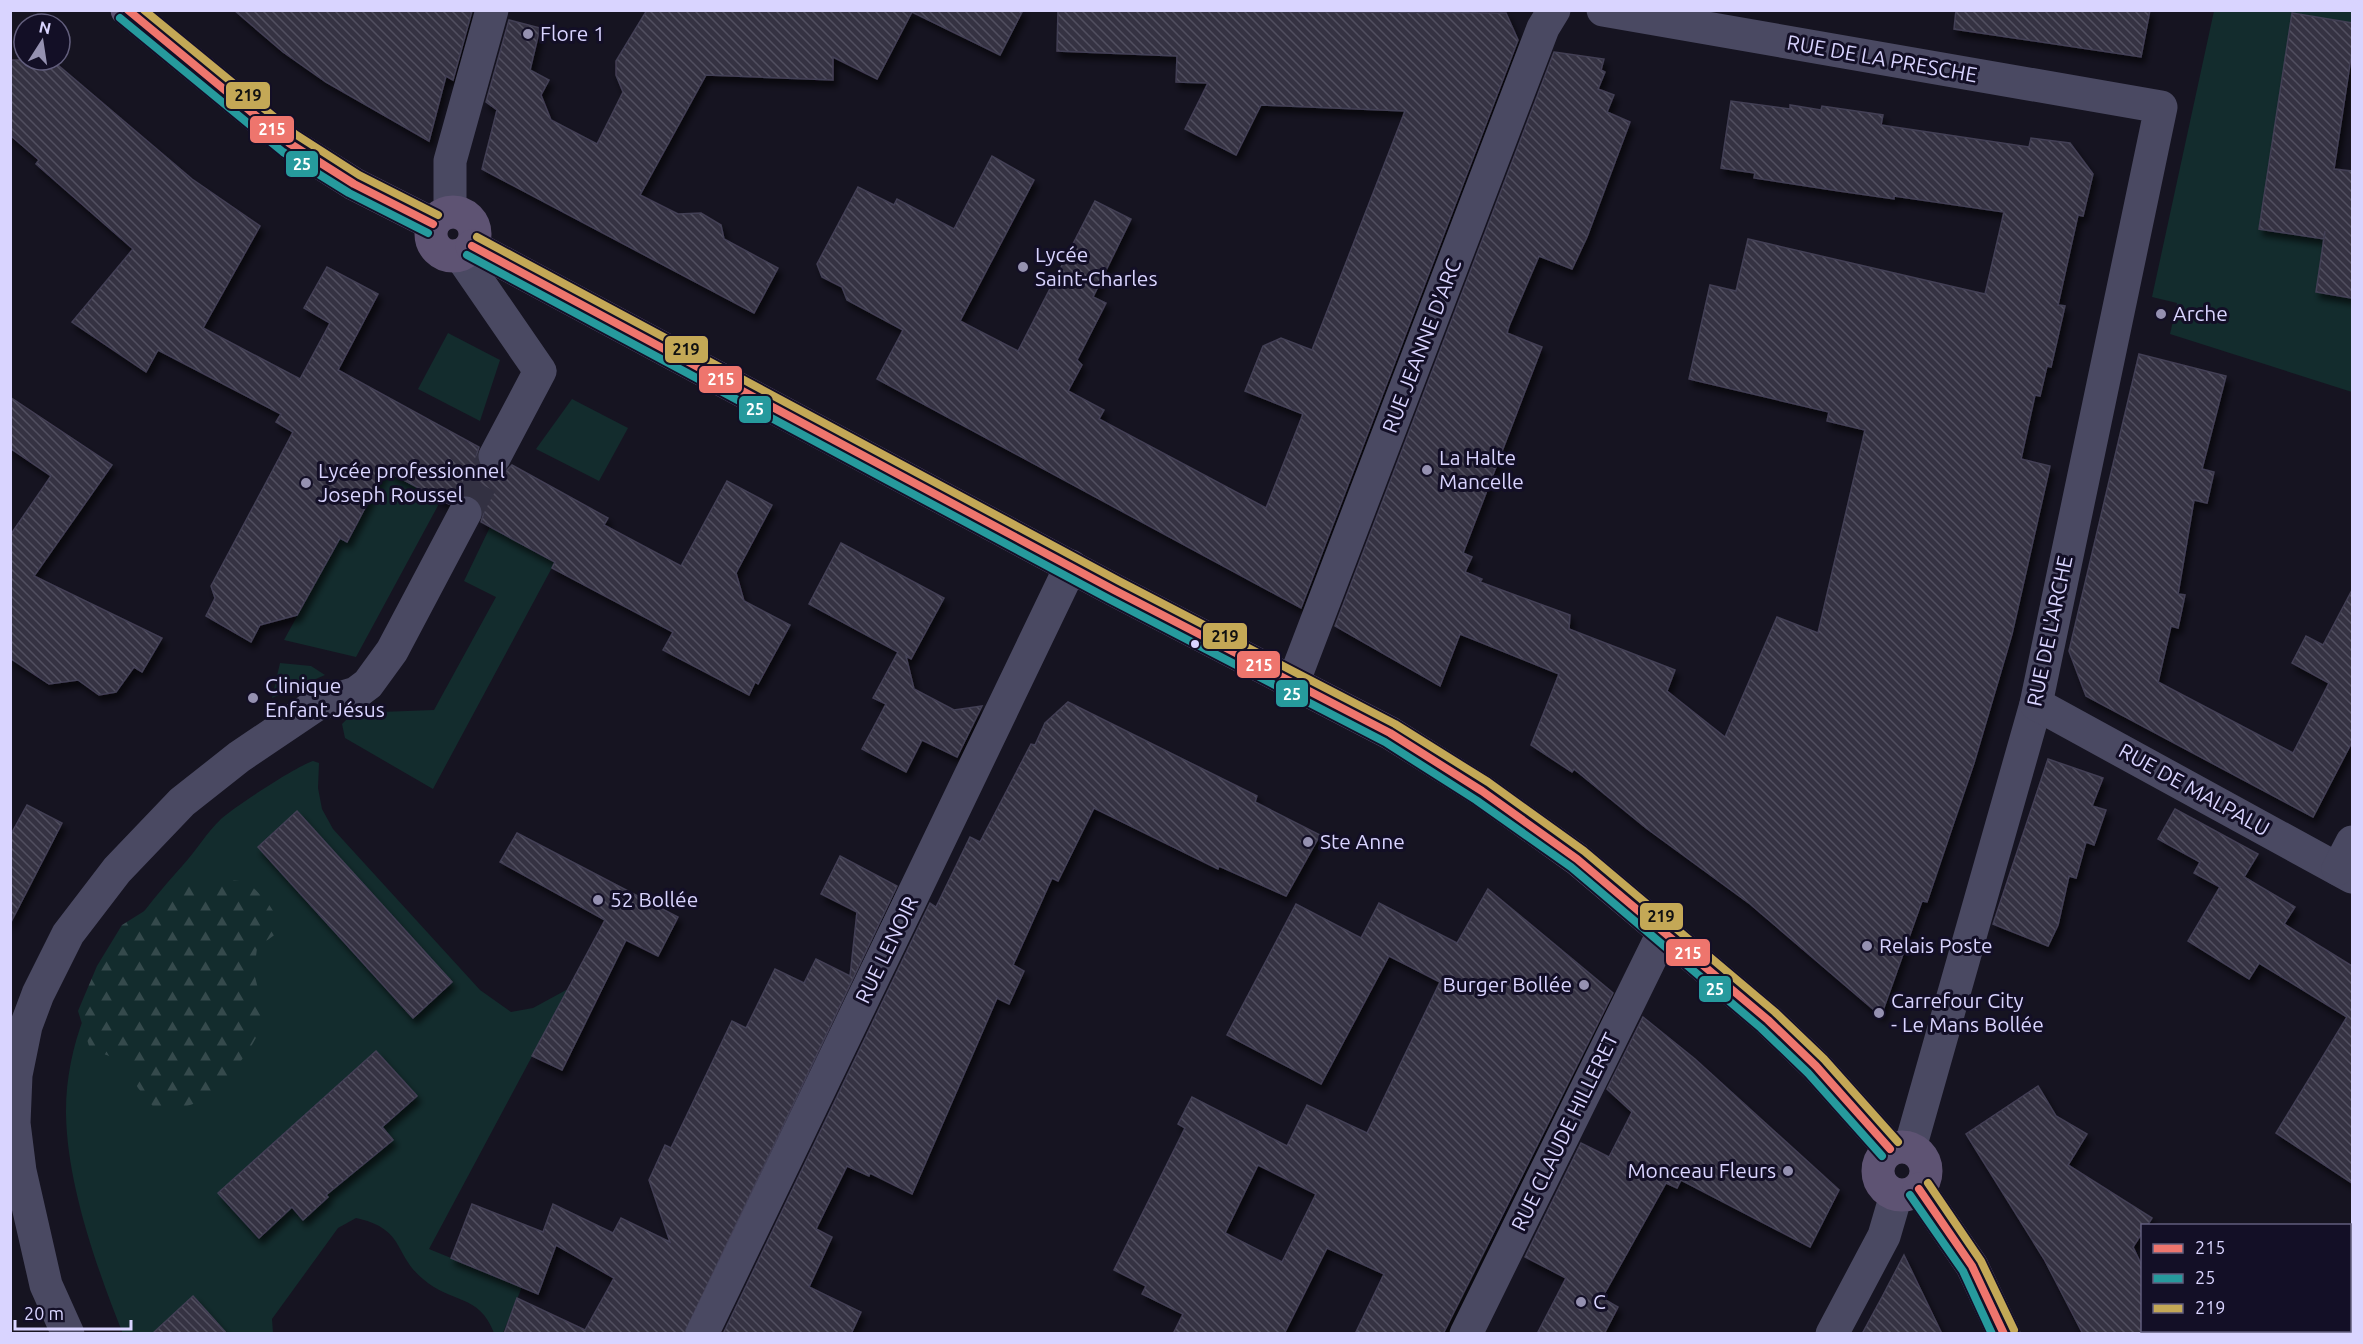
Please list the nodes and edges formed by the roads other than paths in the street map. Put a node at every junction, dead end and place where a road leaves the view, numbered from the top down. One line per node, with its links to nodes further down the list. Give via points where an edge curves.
1 (128, 10): 6 (main road, via 289,143 354,184)
2 (492, 10): 6 (street, via 450,161)
3 (1554, 10): 11 (street, RUE JEANNE D'ARC, via 1542,28)
4 (1603, 10): 5 (street, RUE DE LA PRESCHE)
5 (2161, 107): 12 (street, RUE DE L'ARCHE)
6 (441, 218): 7 (main road, via 464,214 470,219 475,232)
7 (466, 250): 8 (street, via 540,371); 10 (main road)
8 (495, 456)
9 (465, 513): 17 (street, via 392,651 368,684 356,693 316,705 239,757 182,802 117,870 68,934 38,994 26,1026 16,1075 14,1123 20,1171 46,1285)
10 (1071, 566): 11 (main road); 18 (street, RUE LENOIR)
11 (1293, 683): 14 (main road, via 1390,733 1482,790)
12 (2036, 704): 13 (street, RUE DE MALPALU); 15 (street, RUE DE L'ARCHE)
13 (2348, 863)
14 (1664, 931): 15 (main road, via 1816,1066); 19 (street, RUE CLAUDE HILLERET)
15 (1900, 1148): 16 (main road, via 1879,1162 1879,1178 1882,1185)
16 (1907, 1192): 20 (street); 21 (main road, via 1972,1266)
17 (68, 1334)
18 (702, 1334)
19 (1466, 1334)
20 (1832, 1334)
21 (2004, 1334)

